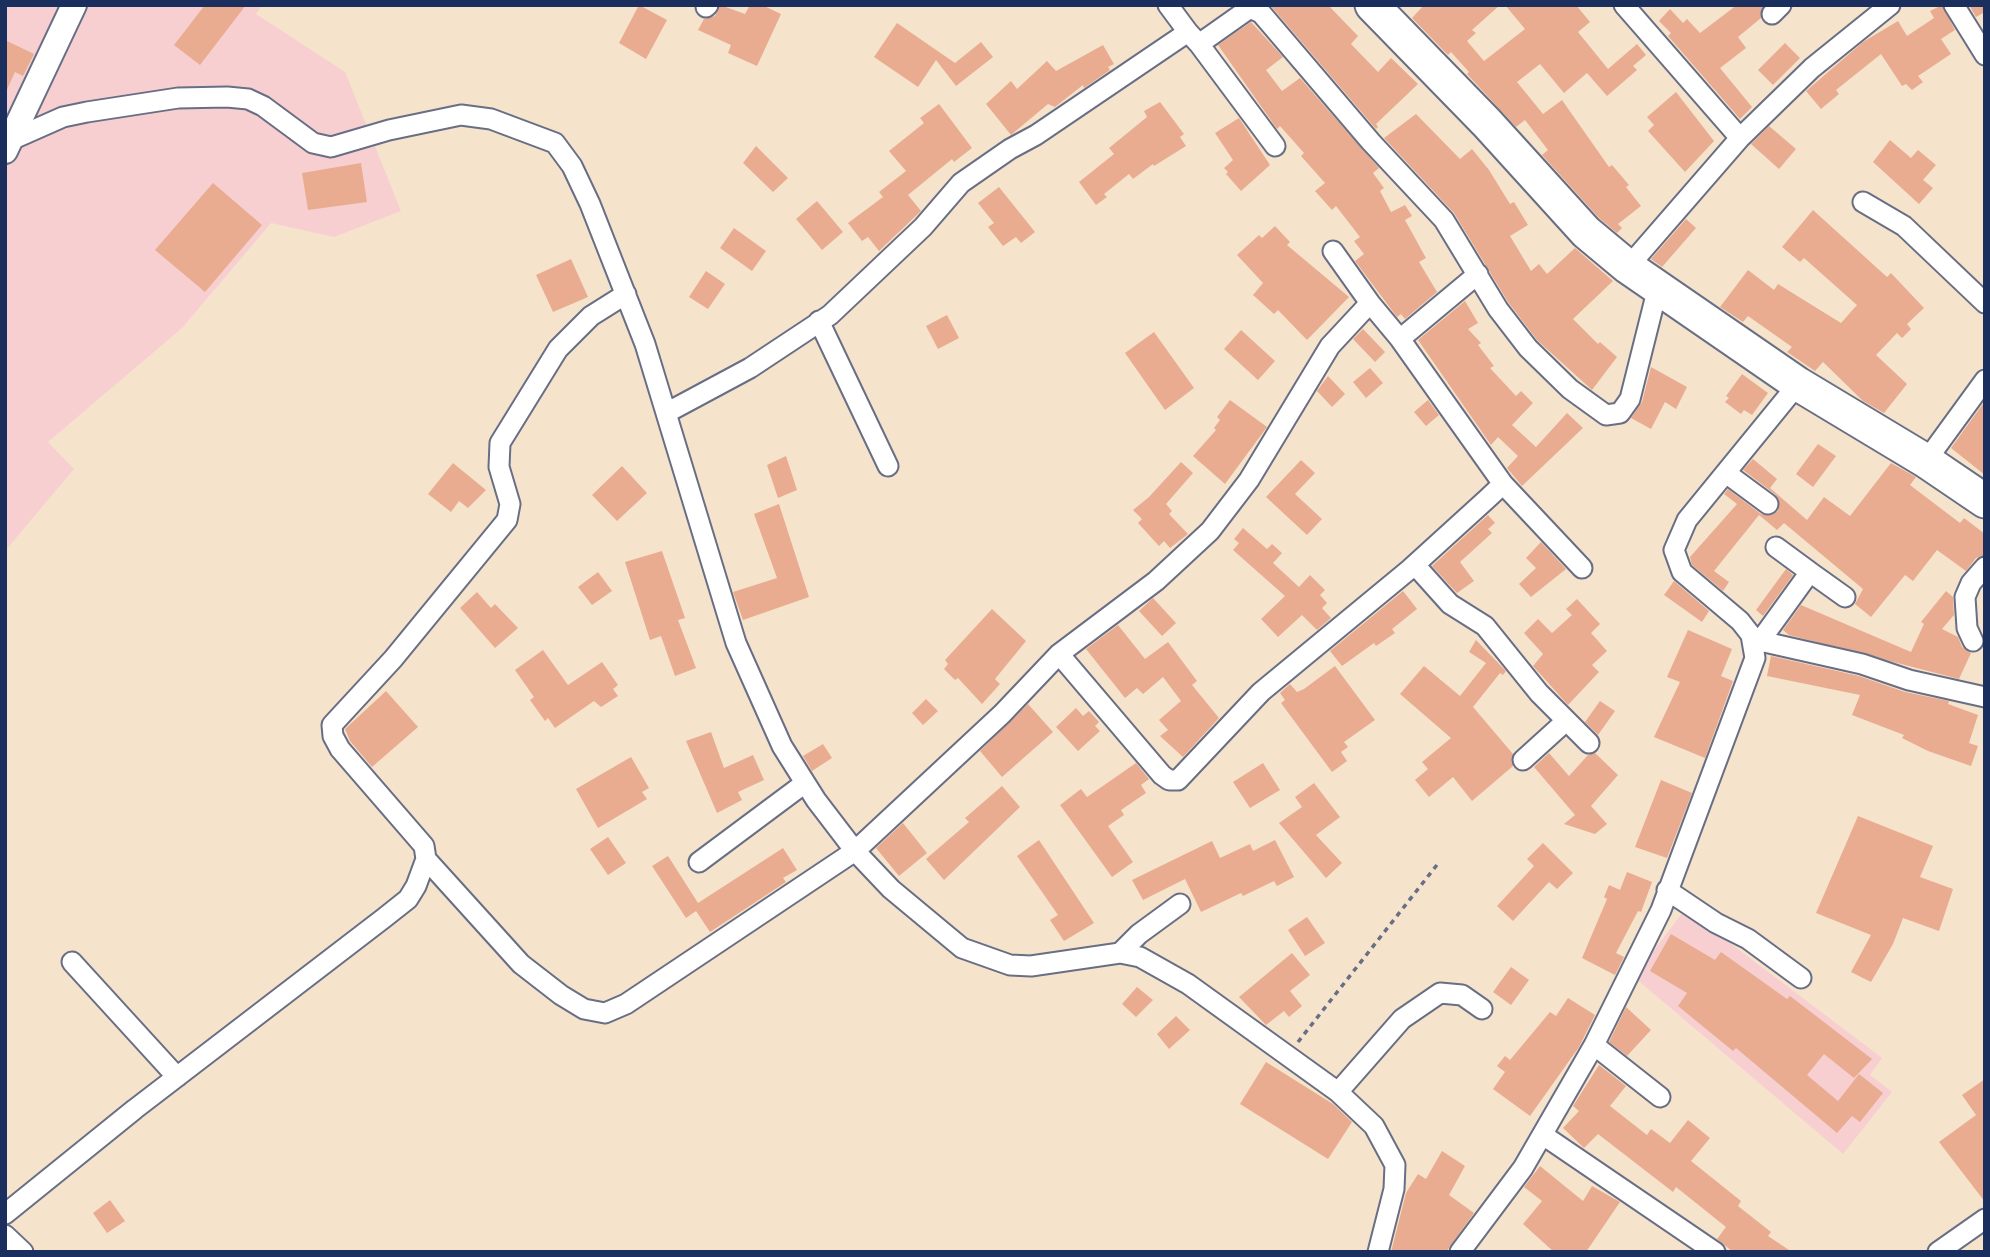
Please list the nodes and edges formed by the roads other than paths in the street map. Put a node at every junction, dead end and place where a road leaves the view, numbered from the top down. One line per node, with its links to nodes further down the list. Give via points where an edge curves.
1 (74, 5): 10 (street)
2 (1168, 5): 7 (street)
3 (1372, 5): 14 (highway, via 1586,232)
4 (1624, 5): 9 (street)
5 (1954, 5): 8 (street)
6 (1878, 9): 9 (street)
7 (1194, 38): 11 (street); 15 (street, via 1245,10 1254,8 1261,13 1444,220); 20 (street, via 961,183 865,284)
8 (1985, 55)
9 (1740, 138): 14 (street)
10 (8, 146): 16 (street, via 63,117 177,98 248,99 313,143 331,148 461,115 491,119 555,143 564,153)
11 (1275, 146)
12 (1863, 202): 19 (street, via 1904,226)
13 (1333, 251): 18 (street)
14 (1628, 267): 17 (highway)
15 (1478, 274): 17 (street, via 1528,348 1570,389 1611,416 1624,410 1630,399); 21 (street)
16 (626, 294): 24 (street); 46 (street, via 591,316 558,349 500,443 499,467 510,504 507,520 393,659 332,725 340,750 424,846)
17 (1666, 294): 23 (highway)
18 (1370, 303): 21 (street); 39 (street, via 1329,346 1249,480 1210,531 1156,581)
19 (1985, 303)
20 (819, 321): 24 (street, via 750,368); 26 (street)
21 (1400, 339): 28 (street)
22 (1985, 380): 25 (street)
23 (1798, 384): 25 (highway); 27 (street)
24 (668, 412): 44 (street, via 736,643 782,746)
25 (1926, 461): 29 (highway)
26 (888, 466)
27 (1726, 474): 30 (street); 38 (street, via 1687,520 1675,557 1682,572 1740,621)
28 (1503, 484): 32 (street); 34 (street)
29 (1985, 501)
30 (1768, 504)
31 (1776, 547): 35 (street)
32 (1415, 565): 39 (street, via 1261,692 1178,780 1162,775); 41 (street, via 1450,604 1485,626)
33 (1985, 567): 37 (street, via 1965,597 1967,628)
34 (1582, 568)
35 (1810, 572): 36 (street); 38 (street)
36 (1845, 597)
37 (1973, 641)
38 (1758, 645): 40 (street, via 1862,664); 48 (street, via 1751,674)
39 (1059, 654): 45 (street)
40 (1985, 697)
41 (1566, 721): 42 (street); 43 (street)
42 (1589, 743)
43 (1523, 760)
44 (805, 783): 45 (street); 47 (street)
45 (855, 852): 46 (street, via 626,1004 605,1013 584,1010 521,964); 50 (street, via 945,936 979,956 1031,966)
46 (426, 859): 55 (street, via 408,899)
47 (699, 862)
48 (1667, 890): 52 (street, via 1748,939); 54 (street)
49 (1180, 904): 50 (street)
50 (1120, 953): 56 (street, via 1153,963 1188,984)
51 (72, 962): 55 (street)
52 (1801, 978)
53 (1482, 1009): 56 (street, via 1462,995 1440,993 1402,1019)
54 (1594, 1045): 57 (street); 58 (street)
55 (177, 1077): 59 (street)
56 (1338, 1091): 63 (street, via 1374,1126 1395,1165 1394,1189)
57 (1660, 1097)
58 (1543, 1135): 64 (street); 65 (street)
59 (6, 1212)
60 (1985, 1219): 66 (street)
61 (5, 1236): 62 (street)
62 (23, 1252)
63 (1378, 1252)
64 (1460, 1252)
65 (1715, 1252)
66 (1938, 1252)

